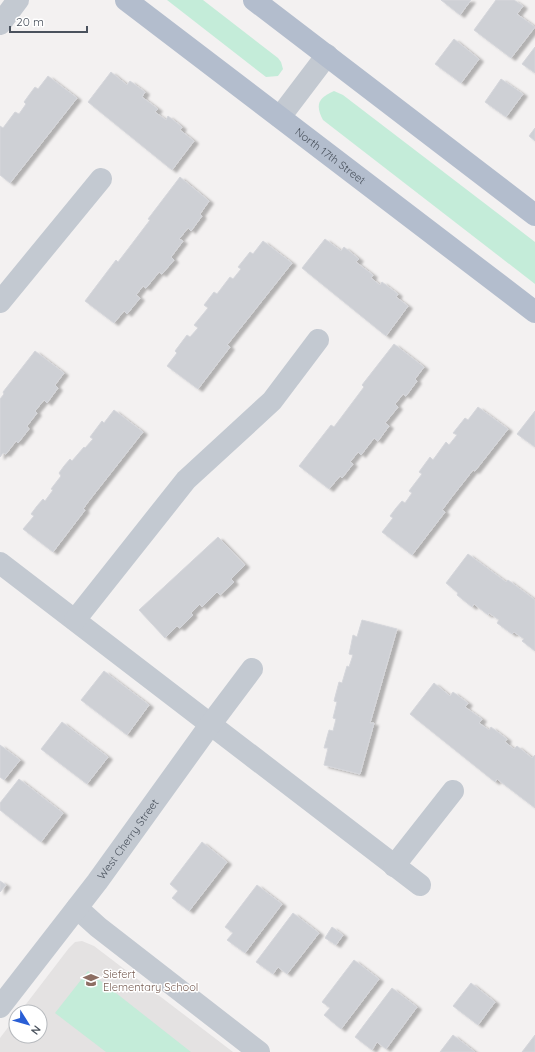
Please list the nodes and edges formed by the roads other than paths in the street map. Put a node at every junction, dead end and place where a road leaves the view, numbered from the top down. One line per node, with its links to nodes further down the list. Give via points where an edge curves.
1 (18, 0): 4 (street)
2 (126, 0): 6 (main road, North 17th Street)
3 (254, 0): 5 (main road)
4 (0, 24)
5 (327, 55): 6 (street); 8 (main road)
6 (280, 117): 10 (main road, North 17th Street)
7 (101, 179): 9 (street)
8 (535, 215)
9 (0, 302)
10 (535, 312)
11 (318, 340): 13 (street, via 272,401 186,480)
12 (0, 563): 13 (street)
13 (75, 620): 15 (street)
14 (252, 669): 15 (street, West Cherry Street)
15 (210, 725): 17 (street); 19 (street, West Cherry Street, via 98,882)
16 (453, 791): 17 (street)
17 (394, 866): 18 (street)
18 (420, 885)
19 (76, 908): 20 (street, West Cherry Street); 21 (street, via 98,928)
20 (0, 1006)
21 (259, 1052)

